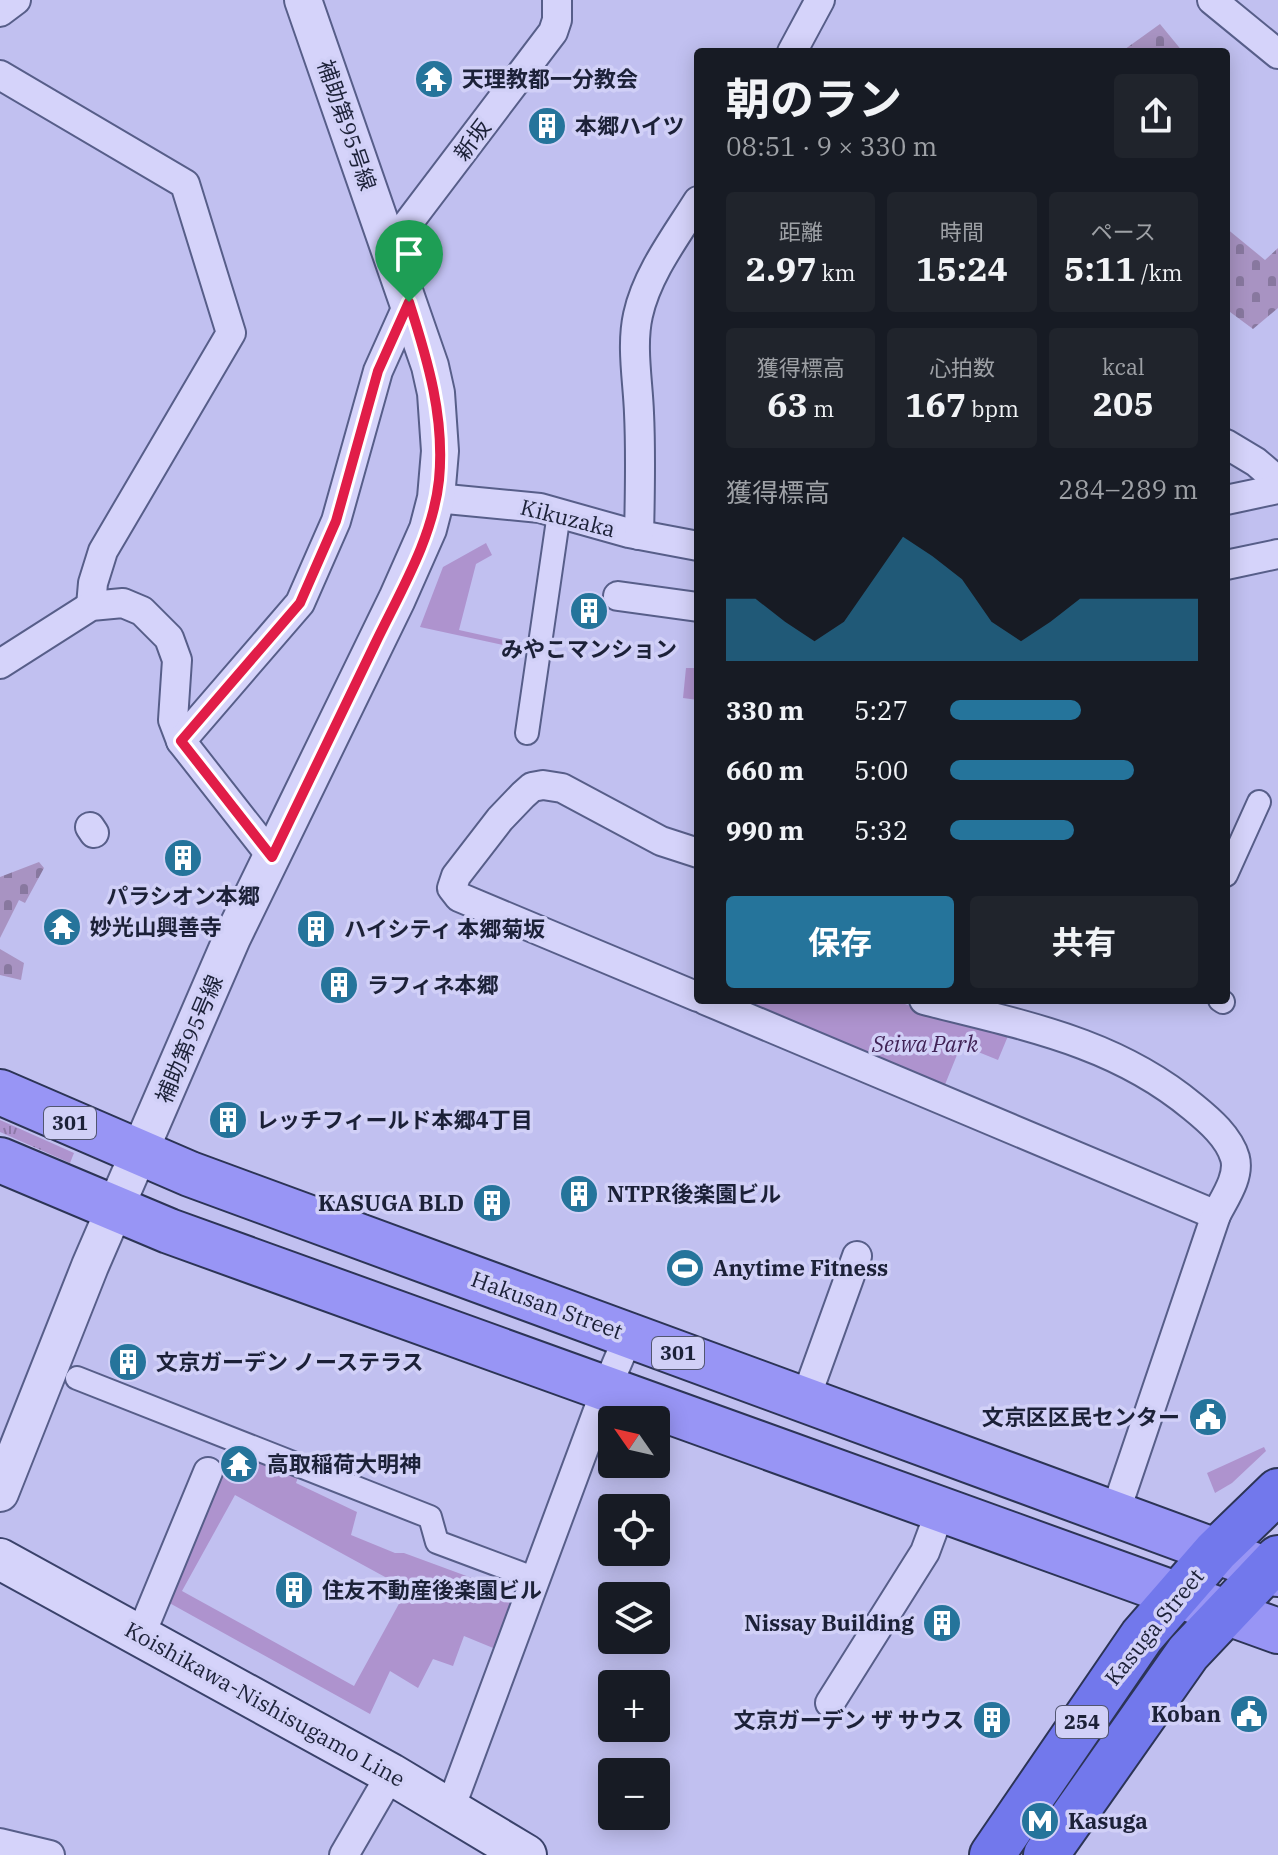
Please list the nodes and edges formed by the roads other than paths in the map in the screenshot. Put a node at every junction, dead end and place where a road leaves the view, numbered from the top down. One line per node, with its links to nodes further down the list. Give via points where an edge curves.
1 (16, 0): 6 (street)
2 (303, 0): 11 (street, 補助第95号線)
3 (557, 0): 11 (street, 新坂, via 553,32)
4 (820, 0): 7 (street)
5 (1212, 0): 8 (street)
6 (0, 12)
7 (794, 48)
8 (1278, 54)
9 (0, 75): 24 (street, via 185,184 231,333 103,551)
10 (694, 207): 19 (street, via 663,257 638,317)
11 (390, 247): 12 (street, 補助第95号線)
12 (409, 302): 16 (street, 補助第95号線, via 436,393); 28 (street, via 378,371 336,521 300,603)
13 (1230, 446): 14 (street)
14 (1278, 481)
15 (1278, 489): 17 (street)
16 (436, 498): 18 (street, Kikuzaka); 31 (street, 補助第95号線, via 397,599)
17 (1230, 499)
18 (559, 513): 19 (street, Kikuzaka); 27 (street)
19 (639, 535): 20 (street, Kikuzaka)
20 (694, 545)
21 (1278, 554): 22 (street)
22 (1230, 564)
23 (618, 596): 25 (street)
24 (91, 606): 26 (street); 28 (street, via 123,603 142,611 169,638 177,660 173,720)
25 (694, 606)
26 (0, 664)
27 (527, 733)
28 (181, 741): 31 (street)
29 (1259, 802): 32 (street)
30 (694, 852): 33 (street, via 661,841 562,788 543,785 532,787 500,819 452,888 459,897)
31 (272, 857): 37 (street, 補助第95号線)
32 (1230, 866)
33 (694, 995)
34 (715, 1004): 40 (street)
35 (940, 1004): 40 (street, via 1069,1037 1125,1060 1175,1092 1207,1119 1235,1159 1235,1174)
36 (0, 1092): 37 (main road, Hakusan Street / 301)
37 (140, 1153): 39 (street, 補助第95号線); 42 (main road, Hakusan Street / 301)
38 (0, 1160): 39 (main road)
39 (114, 1209): 44 (main road); 48 (street, 補助第95号線)
40 (1216, 1215): 50 (street)
41 (857, 1256): 45 (street)
42 (629, 1335): 44 (street); 45 (main road, Hakusan Street / 301)
43 (77, 1378): 54 (street, via 430,1517 437,1542)
44 (606, 1389): 49 (main road); 54 (street)
45 (805, 1400): 50 (main road, Hakusan Street / 301)
46 (208, 1472): 58 (street)
47 (1278, 1491): 51 (highway, Kasuga Street / 254)
48 (0, 1493)
49 (941, 1509): 55 (main road); 59 (street, via 925,1552)
50 (1115, 1513): 51 (main road, Hakusan Street / 301)
51 (1216, 1551): 53 (main road, Hakusan Street / 301); 55 (highway, Kasuga Street / 254)
52 (0, 1559): 58 (main road, Koishikawa-Nishisugamo Line)
53 (1274, 1567): 56 (highway, Kasuga Street / 254)
54 (536, 1579): 61 (street)
55 (1178, 1594): 56 (main road); 66 (highway, Kasuga Street / 254, via 1126,1658)
56 (1225, 1611): 57 (main road); 67 (highway, Kasuga Street / 254, via 1188,1653)
57 (1278, 1631)
58 (141, 1634): 60 (main road, Koishikawa-Nishisugamo Line)
59 (830, 1703)
60 (391, 1774): 61 (main road, Koishikawa-Nishisugamo Line); 64 (street)
61 (450, 1809): 65 (main road, Koishikawa-Nishisugamo Line)
62 (0, 1843): 63 (street)
63 (50, 1855)
64 (344, 1855)
65 (526, 1855)
66 (992, 1855)
67 (1046, 1855)

